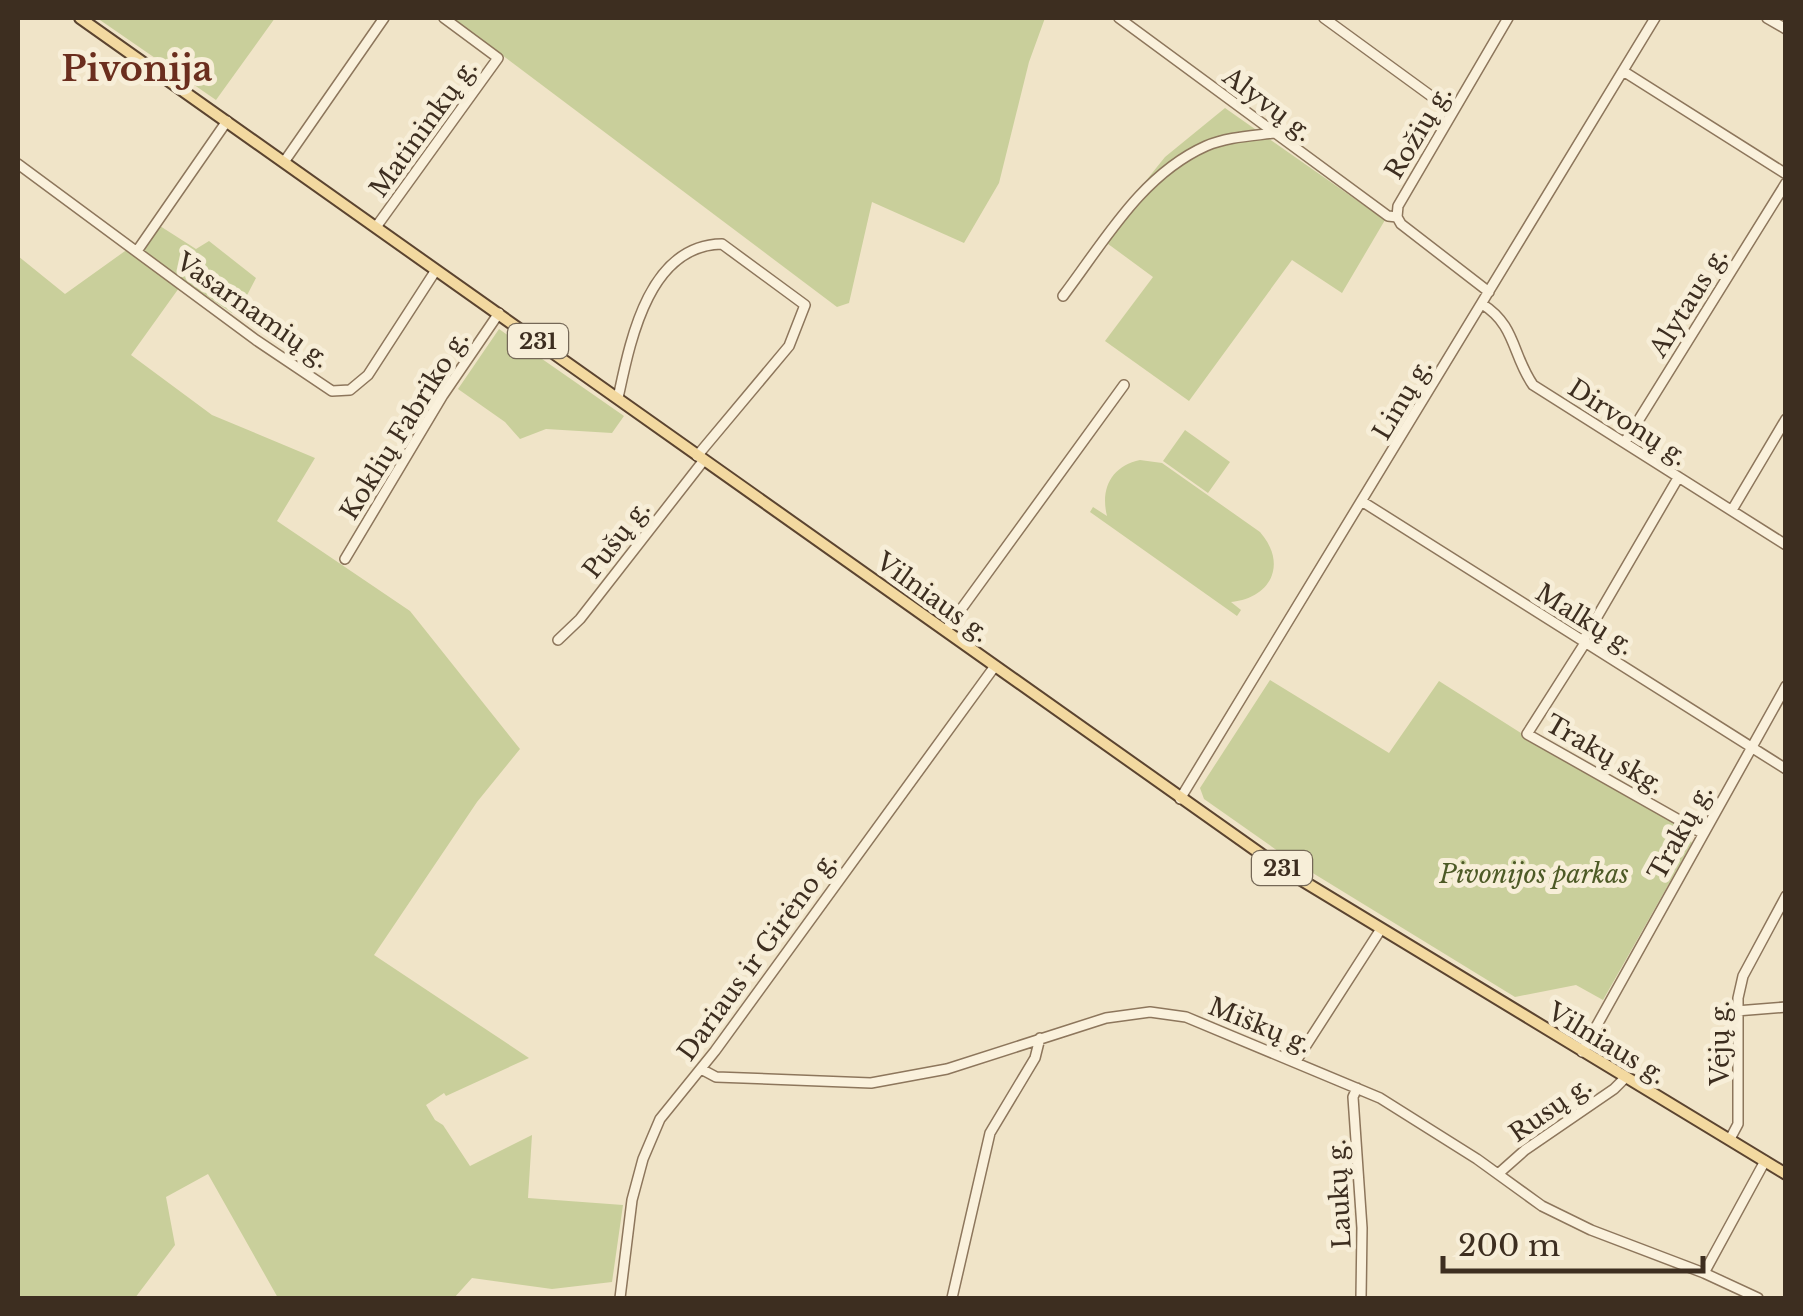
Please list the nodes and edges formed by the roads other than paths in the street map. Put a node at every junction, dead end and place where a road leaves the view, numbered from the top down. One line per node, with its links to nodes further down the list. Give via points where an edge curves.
1 (80, 18): 12 (main road, Vilniaus g. / 231)
2 (384, 18): 14 (street)
3 (444, 18): 19 (street, Matininkų g., via 498,58)
4 (1119, 18): 13 (street, Alyvų g.)
5 (1324, 18): 11 (street)
6 (1508, 18): 11 (street, Rožių g.)
7 (1655, 18): 10 (street, Linų g.)
8 (1767, 18): 9 (street)
9 (1786, 29)
10 (1623, 71): 16 (street); 22 (street, Linų g.)
11 (1453, 112): 18 (street, Rožių g.)
12 (227, 121): 14 (main road, Vilniaus g. / 231); 20 (street)
13 (1274, 134): 18 (street, Alyvų g.); 23 (street, via 1208,145 1172,166 1134,201)
14 (284, 162): 19 (main road, Vilniaus g. / 231)
15 (18, 164): 20 (street, Vasarnamių g.)
16 (1786, 174)
17 (1786, 183): 29 (street, Alytaus g.)
18 (1397, 216): 22 (street, Rožių g.)
19 (376, 227): 21 (main road, Vilniaus g. / 231)
20 (136, 251): 21 (street, Vasarnamių g., via 332,391 350,390 368,375)
21 (436, 270): 25 (main road, Vilniaus g. / 231)
22 (1489, 292): 24 (street, Linų g.)
23 (1063, 296)
24 (1482, 304): 29 (street, Dirvonų g., via 1510,332 1533,385); 32 (street, Linų g.)
25 (498, 313): 27 (main road, Vilniaus g. / 231); 35 (street, Koklių Fabriko g.)
26 (1124, 385): 36 (street)
27 (618, 398): 30 (main road, Vilniaus g. / 231); 30 (street, Pušų g., via 646,304 672,263 706,244 722,244 805,305 789,346)
28 (1786, 419): 33 (street)
29 (1625, 442): 31 (street, Dirvonų g.)
30 (701, 458): 36 (main road, Vilniaus g. / 231); 37 (street, Pušų g.)
31 (1678, 478): 33 (street, Dirvonų g.); 38 (street)
32 (1363, 502): 38 (street, Malkų g.); 43 (street, Linų g.)
33 (1732, 510): 34 (street, Dirvonų g.)
34 (1786, 545)
35 (345, 559)
36 (946, 630): 39 (main road, Vilniaus g. / 231)
37 (558, 640)
38 (1584, 642): 41 (street, Malkų g.); 44 (street, Trakų skg., via 1527,734)
39 (994, 666): 43 (main road, Vilniaus g. / 231); 52 (street, Dariaus ir Girėno g.)
40 (1786, 686): 41 (street, Trakų g.)
41 (1750, 747): 42 (street, Malkų g.); 44 (street, Trakų g.)
42 (1786, 769)
43 (1180, 799): 46 (main road, Vilniaus g. / 231)
44 (1702, 833): 50 (street, Trakų g.)
45 (1786, 896): 48 (street, Vėjų g., via 1742,976)
46 (1381, 930): 50 (main road, Vilniaus g. / 231); 51 (street)
47 (1786, 1008): 48 (street)
48 (1736, 1011): 55 (street, Vėjų g., via 1740,1101)
49 (1040, 1038): 51 (street, Miškų g., via 1150,1012 1186,1017); 52 (street, Miškų g., via 935,1072 871,1083 732,1078); 61 (street, via 990,1133)
50 (1582, 1052): 53 (main road, Vilniaus g. / 231)
51 (1296, 1061): 54 (street, Miškų g.)
52 (700, 1069): 60 (street, Dariaus ir Girėno g., via 666,1109 643,1158)
53 (1625, 1078): 55 (main road, Vilniaus g. / 231); 57 (street, Rusų g.)
54 (1357, 1088): 57 (street, Miškų g.); 62 (street, Laukų g.)
55 (1730, 1139): 56 (main road, Vilniaus g. / 231)
56 (1765, 1161): 58 (main road, Vilniaus g. / 231); 59 (street)
57 (1498, 1174): 59 (street, Miškų g., via 1590,1230)
58 (1786, 1174)
59 (1704, 1273): 63 (street, Miškų g.)
60 (620, 1298)
61 (952, 1298)
62 (1362, 1298)
63 (1758, 1298)

